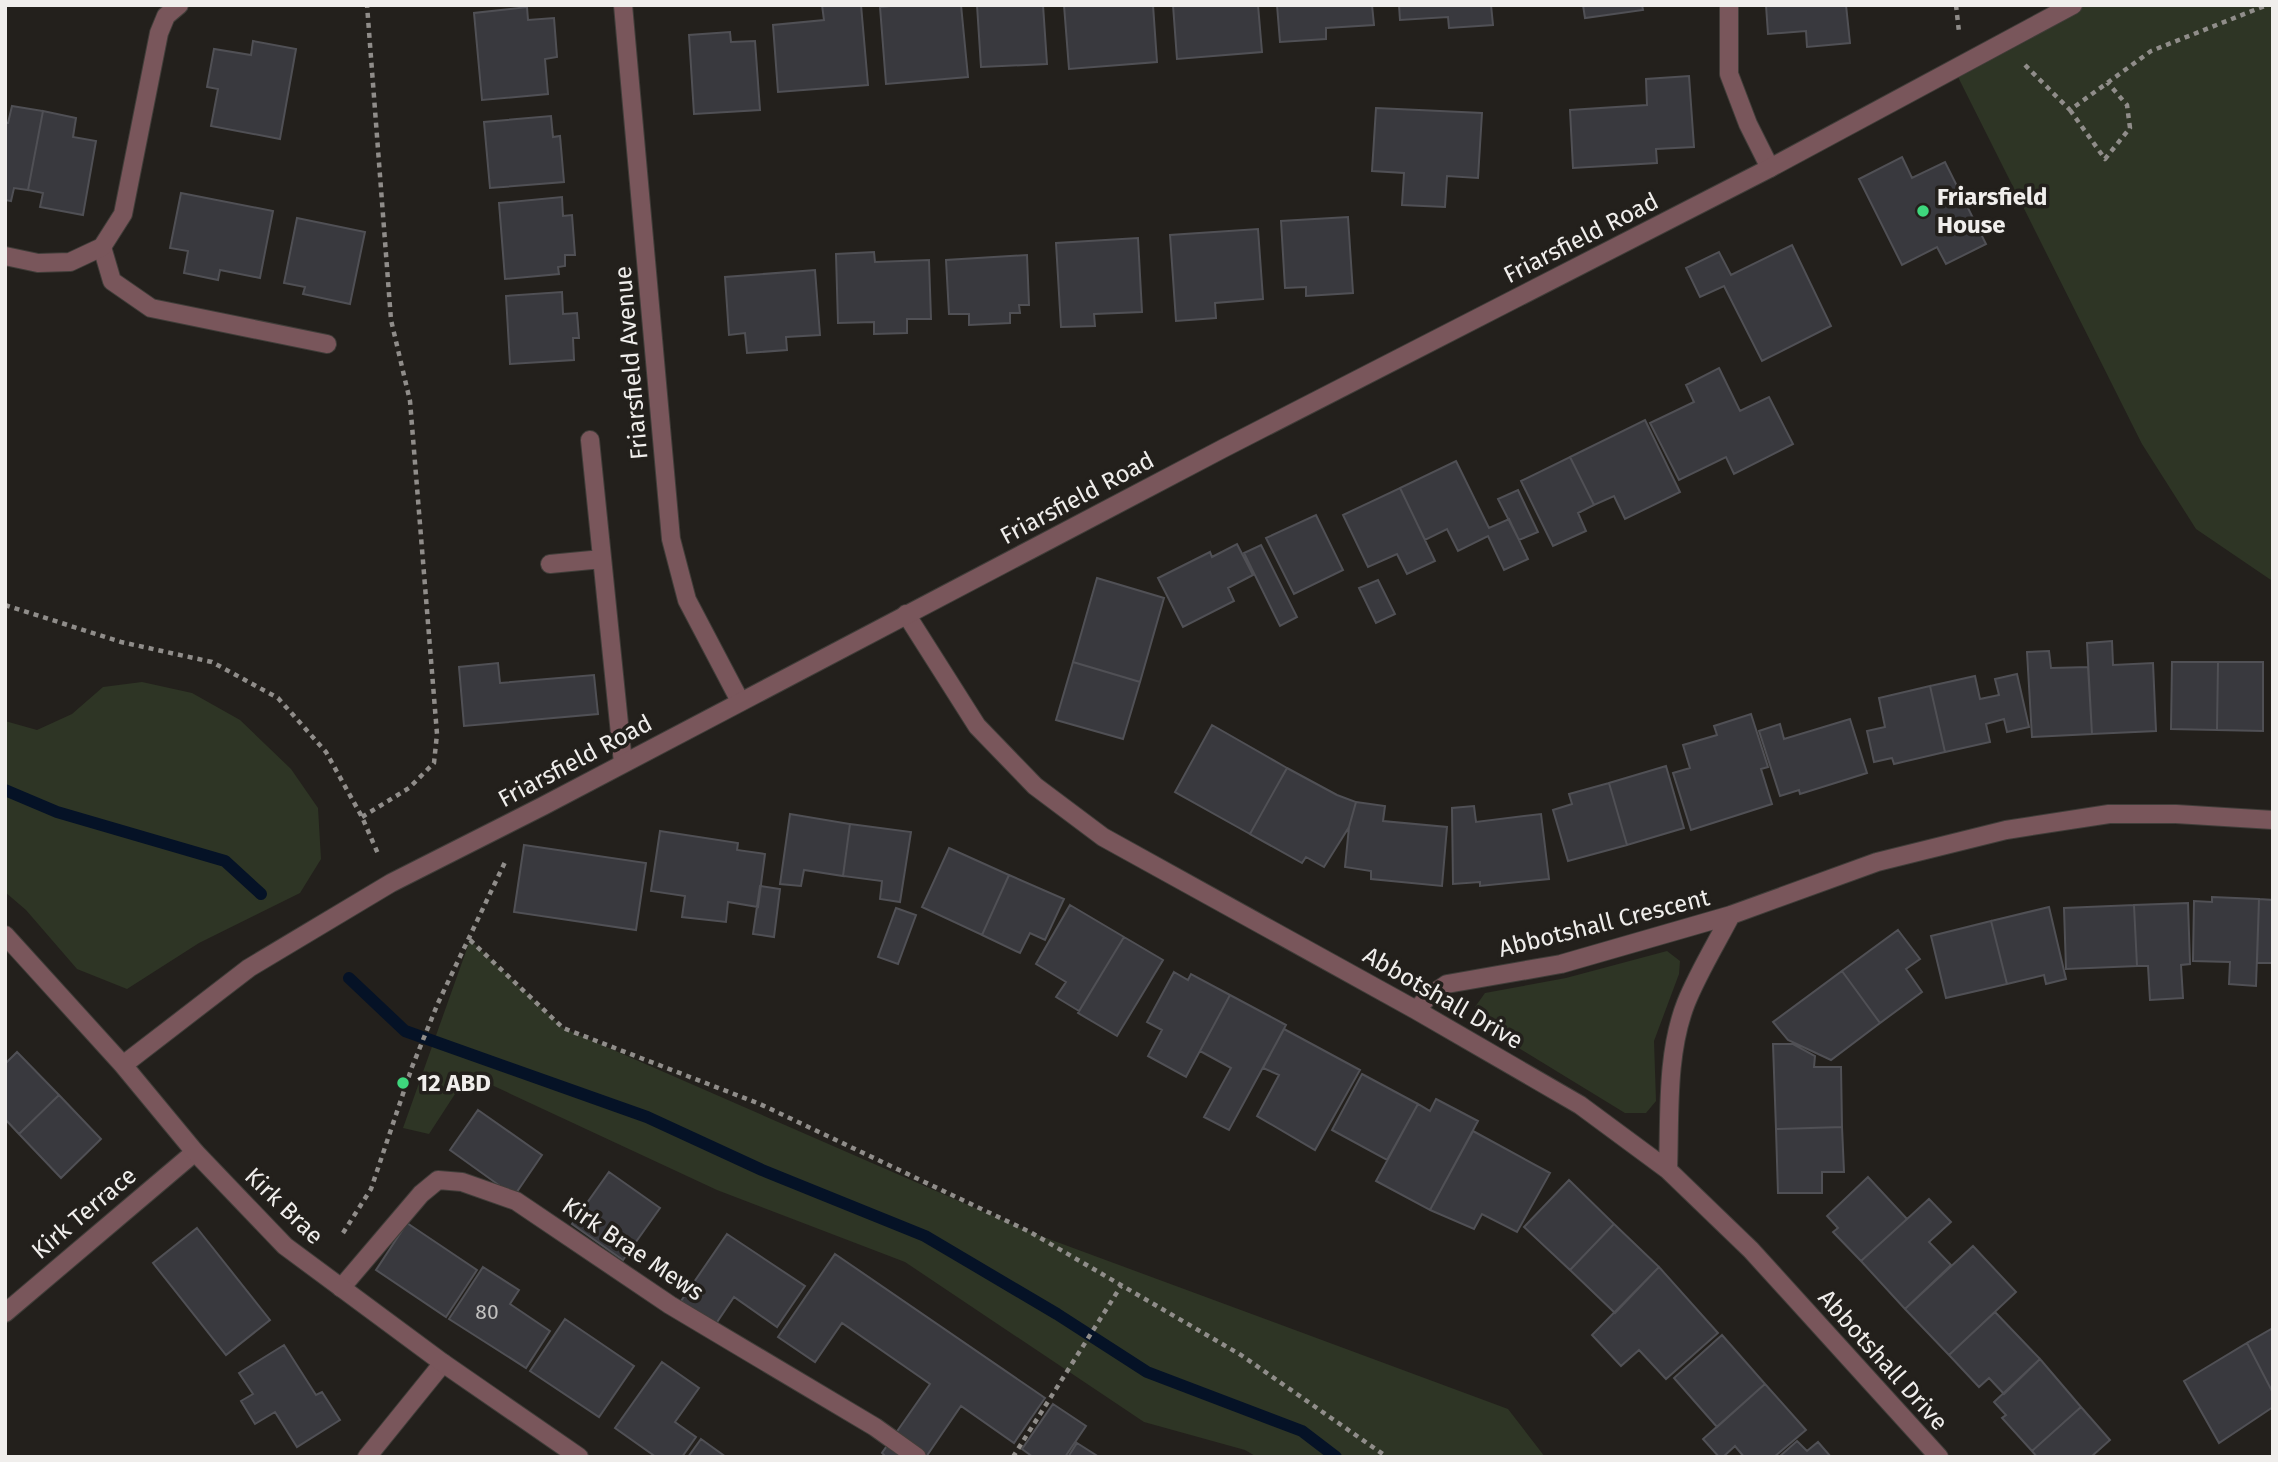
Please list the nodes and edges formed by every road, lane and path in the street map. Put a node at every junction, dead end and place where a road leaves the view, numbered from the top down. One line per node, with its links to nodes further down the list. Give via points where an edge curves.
1 (179, 5): 11 (street, via 166,16 159,33 123,214)
2 (368, 5): 22 (path, via 390,320 410,401 437,734 434,762 409,788)
3 (623, 5): 19 (street, Friarsfield Avenue, via 671,539 687,600)
4 (1729, 5): 10 (street, via 1729,75)
5 (2073, 5): 7 (street, Friarsfield Road)
6 (2267, 5): 8 (path, via 2151,51)
7 (2007, 40): 9 (path, via 2009,49); 10 (street, Friarsfield Road)
8 (2107, 82): 9 (path); 9 (path, via 2127,105 2130,128 2105,159)
9 (2070, 110)
10 (1770, 168): 18 (street, Friarsfield Road)
11 (102, 247): 12 (street, via 70,262 38,263); 13 (street, via 112,281 151,308)
12 (5, 256)
13 (327, 344)
14 (590, 440): 15 (street)
15 (602, 559): 16 (street); 20 (street)
16 (550, 564)
17 (5, 605): 22 (path, via 121,642 212,662 278,698 326,752)
18 (906, 614): 19 (street, Friarsfield Road); 28 (street, Abbotshall Drive, via 977,726 1035,786 1102,837)
19 (740, 701): 20 (street, Friarsfield Road)
20 (623, 763): 21 (street, Friarsfield Road)
21 (532, 811): 24 (street, Friarsfield Road); 27 (path)
22 (362, 817): 24 (path)
23 (2273, 820): 25 (street, Abbotshall Crescent, via 2109,814 2006,830 1877,862)
24 (390, 883): 29 (street, Friarsfield Road, via 249,968)
25 (1731, 915): 28 (street, Abbotshall Crescent, via 1562,964 1447,984); 31 (street, Abbotshall Crescent, via 1686,1003 1678,1032 1672,1064)
26 (5, 935): 29 (street, Kirk Brae)
27 (470, 940): 32 (path, via 412,1067 370,1189); 33 (path, via 563,1028 760,1104 1030,1232)
28 (1416, 1010): 31 (street, Abbotshall Drive, via 1580,1105)
29 (123, 1065): 30 (street, Kirk Brae)
30 (195, 1152): 32 (street, Kirk Brae, via 285,1246); 35 (street, Kirk Terrace)
31 (1668, 1170): 42 (street, Abbotshall Drive, via 1751,1250)
32 (319, 1273): 34 (street, Kirk Brae)
33 (1121, 1286): 40 (path); 41 (path, via 1241,1356)
34 (341, 1289): 36 (street, Kirk Brae); 39 (street, Kirk Brae Mews, via 421,1194 438,1180 462,1182 516,1200 670,1305 875,1427)
35 (5, 1313)
36 (443, 1363): 37 (street); 38 (street, Kirk Brae)
37 (368, 1457)
38 (579, 1457)
39 (917, 1457)
40 (1013, 1457)
41 (1387, 1457)
42 (1939, 1457)

